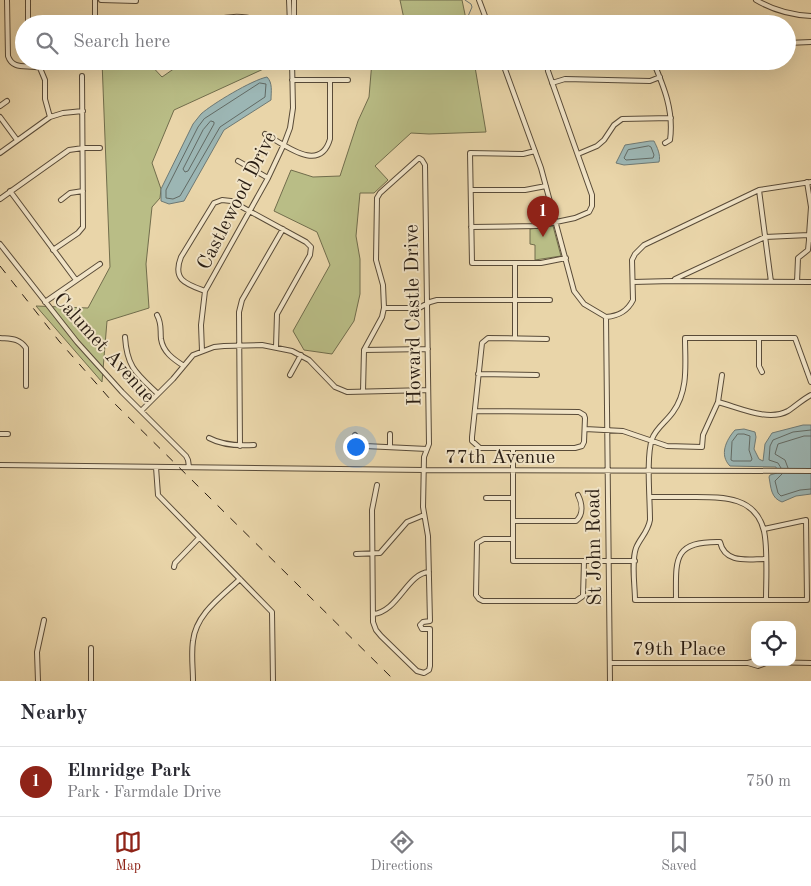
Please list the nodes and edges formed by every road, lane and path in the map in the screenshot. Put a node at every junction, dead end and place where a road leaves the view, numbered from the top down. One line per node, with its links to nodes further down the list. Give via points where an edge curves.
1 (7, 0): 19 (street, via 8,56)
2 (28, 0): 11 (street)
3 (95, 0): 12 (street)
4 (101, 0): 5 (street)
5 (126, 0): 10 (street)
6 (289, 0): 13 (street)
7 (294, 0): 14 (street)
8 (479, 0): 15 (street)
9 (756, 0): 16 (street, via 769,8)
10 (136, 1)
11 (28, 15)
12 (95, 15)
13 (290, 15)
14 (294, 15)
15 (485, 15)
16 (811, 16)
17 (811, 42): 18 (street)
18 (796, 43)
19 (15, 66)
20 (41, 70): 34 (street)
21 (292, 70): 27 (street, Castlewood Drive)
22 (505, 70): 43 (street)
23 (549, 70): 30 (street)
24 (656, 70): 26 (street)
25 (82, 76): 33 (street)
26 (660, 77): 30 (street, via 650,81 565,79); 36 (street)
27 (292, 80): 28 (street); 40 (street, Castlewood Drive, via 293,108)
28 (330, 80): 29 (street); 40 (street, via 330,139 324,152 309,156)
29 (348, 80)
30 (552, 83): 45 (street)
31 (7, 102): 32 (street)
32 (0, 106)
33 (82, 111): 34 (street); 41 (street)
34 (50, 116): 38 (street)
35 (0, 117): 38 (street)
36 (671, 118): 39 (street, via 670,140); 45 (street, via 622,119 597,146)
37 (265, 134): 40 (street)
38 (17, 140): 44 (street)
39 (665, 143)
40 (284, 144): 47 (street, Castlewood Drive)
41 (83, 148): 42 (street); 52 (street, via 69,150); 53 (street)
42 (100, 148)
43 (535, 151): 49 (street); 50 (street, via 523,154 470,153)
44 (0, 153)
45 (578, 154): 57 (street, via 593,202 589,212)
46 (238, 161): 47 (street)
47 (268, 178): 56 (street, Castlewood Drive)
48 (809, 182): 51 (street); 61 (street)
49 (546, 186): 50 (street, via 525,190); 57 (street)
50 (471, 190): 58 (street)
51 (759, 190): 60 (street); 69 (street, via 644,245 632,260)
52 (10, 191): 54 (street); 63 (street)
53 (82, 191): 55 (street, via 70,193); 63 (street, via 82,226 78,233)
54 (0, 199)
55 (61, 200)
56 (251, 211): 59 (street); 73 (street, Castlewood Drive); 73 (street, via 231,201 214,203 181,257 178,272 181,279)
57 (556, 222): 58 (street, via 528,227); 64 (street)
58 (471, 227): 66 (street, via 472,264)
59 (282, 229): 86 (street, via 242,300); 87 (street, via 311,247 277,314)
60 (765, 236): 61 (street); 68 (street); 70 (street)
61 (810, 238): 71 (street, via 808,250 798,258)
62 (0, 244): 76 (street, Calumet Avenue)
63 (53, 250): 67 (street)
64 (566, 258): 66 (street); 80 (street, via 574,291 584,304)
65 (100, 264): 67 (street)
66 (516, 264): 74 (street)
67 (76, 280): 76 (street)
68 (672, 281): 69 (street); 70 (street)
69 (633, 282): 80 (street, via 631,304 618,315)
70 (771, 282): 71 (street)
71 (797, 282): 72 (street)
72 (811, 282)
73 (205, 292): 90 (street, Castlewood Drive)
74 (515, 300): 75 (street); 77 (street, via 437,300); 83 (street)
75 (550, 300)
76 (45, 302): 105 (street, Calumet Avenue)
77 (427, 304): 78 (street, via 415,308); 78 (street, Howard Castle Drive, via 425,165 419,158 377,198 376,260 383,285); 88 (street, Howard Castle Drive)
78 (384, 308): 89 (street)
79 (157, 315): 92 (street, via 164,348)
80 (606, 318): 108 (street, St John Road)
81 (125, 337): 102 (street, via 129,362)
82 (0, 338): 99 (street, via 16,339 26,348)
83 (516, 338): 85 (street); 94 (street, via 488,338 482,343)
84 (758, 338): 93 (street); 98 (street, via 795,338); 114 (street, via 685,338 683,391 672,413)
85 (547, 339)
86 (239, 346): 87 (street); 90 (street); 116 (street)
87 (276, 347): 91 (street)
88 (428, 349): 89 (street); 100 (street, Howard Castle Drive)
89 (364, 350): 101 (street)
90 (202, 351): 92 (street, via 193,355)
91 (301, 355): 96 (street); 101 (street, via 334,387 348,392)
92 (184, 366): 102 (street)
93 (762, 372)
94 (478, 374): 97 (street); 106 (street)
95 (722, 374): 104 (street)
96 (290, 375)
97 (537, 375)
98 (811, 382)
99 (26, 386)
100 (428, 390): 101 (street); 119 (street, Howard Castle Drive)
101 (363, 391)
102 (158, 394): 105 (street)
103 (811, 395): 104 (street, via 789,410 773,415)
104 (718, 402): 114 (street, via 703,435 702,447 674,447)
105 (141, 411): 122 (street, Calumet Avenue, via 186,456)
106 (474, 411): 107 (street, via 579,412 584,415); 118 (street, via 472,441 480,448)
107 (584, 429): 108 (street); 118 (street, via 584,442 579,448)
108 (607, 429): 114 (street); 125 (street, St John Road)
109 (0, 434): 110 (street)
110 (8, 434)
111 (390, 434): 117 (street)
112 (356, 435): 117 (street, via 365,446)
113 (209, 438): 116 (street)
114 (651, 440): 126 (street)
115 (254, 445): 116 (street)
116 (240, 446)
117 (390, 447): 119 (street)
118 (513, 448): 124 (street)
119 (427, 449): 123 (street, Howard Castle Drive)
120 (0, 465): 121 (street, 77th Avenue)
121 (156, 467): 122 (street, 77th Avenue); 136 (street, via 158,495)
122 (189, 467): 123 (street, 77th Avenue)
123 (424, 470): 124 (street, 77th Avenue); 133 (street, Howard Castle Drive)
124 (513, 470): 125 (street, 77th Avenue); 132 (street)
125 (608, 471): 126 (street, 77th Avenue); 142 (street, St John Road)
126 (650, 471): 127 (street, 77th Avenue); 130 (street)
127 (811, 471)
128 (377, 485): 139 (street, via 372,510)
129 (578, 495): 134 (street, via 581,514 576,521)
130 (650, 497): 135 (street, via 733,499 752,510); 143 (street, via 649,526 636,548)
131 (486, 498): 132 (street)
132 (513, 498): 134 (street)
133 (424, 515): 139 (street, via 407,522 383,550); 145 (street, Howard Castle Drive)
134 (513, 521): 137 (street)
135 (764, 529): 140 (street); 148 (street, via 806,520 807,600)
136 (199, 538): 144 (street); 146 (street)
137 (513, 539): 141 (street, via 513,561); 141 (street, via 484,539 477,543 476,595 479,599 576,601 583,596)
138 (356, 554): 139 (street)
139 (373, 554): 149 (street)
140 (765, 559): 147 (street, via 736,559 723,550 720,542 691,545 683,551 676,568); 148 (street)
141 (584, 561): 142 (street)
142 (608, 561): 143 (street); 155 (street, St John Road)
143 (634, 561): 147 (street, via 635,600)
144 (174, 567)
145 (429, 572): 149 (street, via 419,576 387,610); 151 (street, Howard Castle Drive)
146 (240, 579): 162 (street, via 199,621 193,641); 163 (street, via 269,608 273,618)
147 (676, 600): 148 (street)
148 (766, 600)
149 (373, 614): 152 (street, via 376,630 422,673 430,666)
150 (44, 620): 160 (street, via 37,652)
151 (430, 621): 152 (street); 152 (street, via 420,625 422,629)
152 (430, 629)
153 (91, 648): 161 (street)
154 (751, 662): 156 (street, 79th Place)
155 (610, 663): 156 (street, 79th Place); 164 (street, St John Road)
156 (748, 663): 159 (street, 79th Place)
157 (796, 663): 158 (street, 79th Place)
158 (811, 663)
159 (751, 664)
160 (38, 681)
161 (91, 681)
162 (193, 681)
163 (273, 681)
164 (610, 681)

